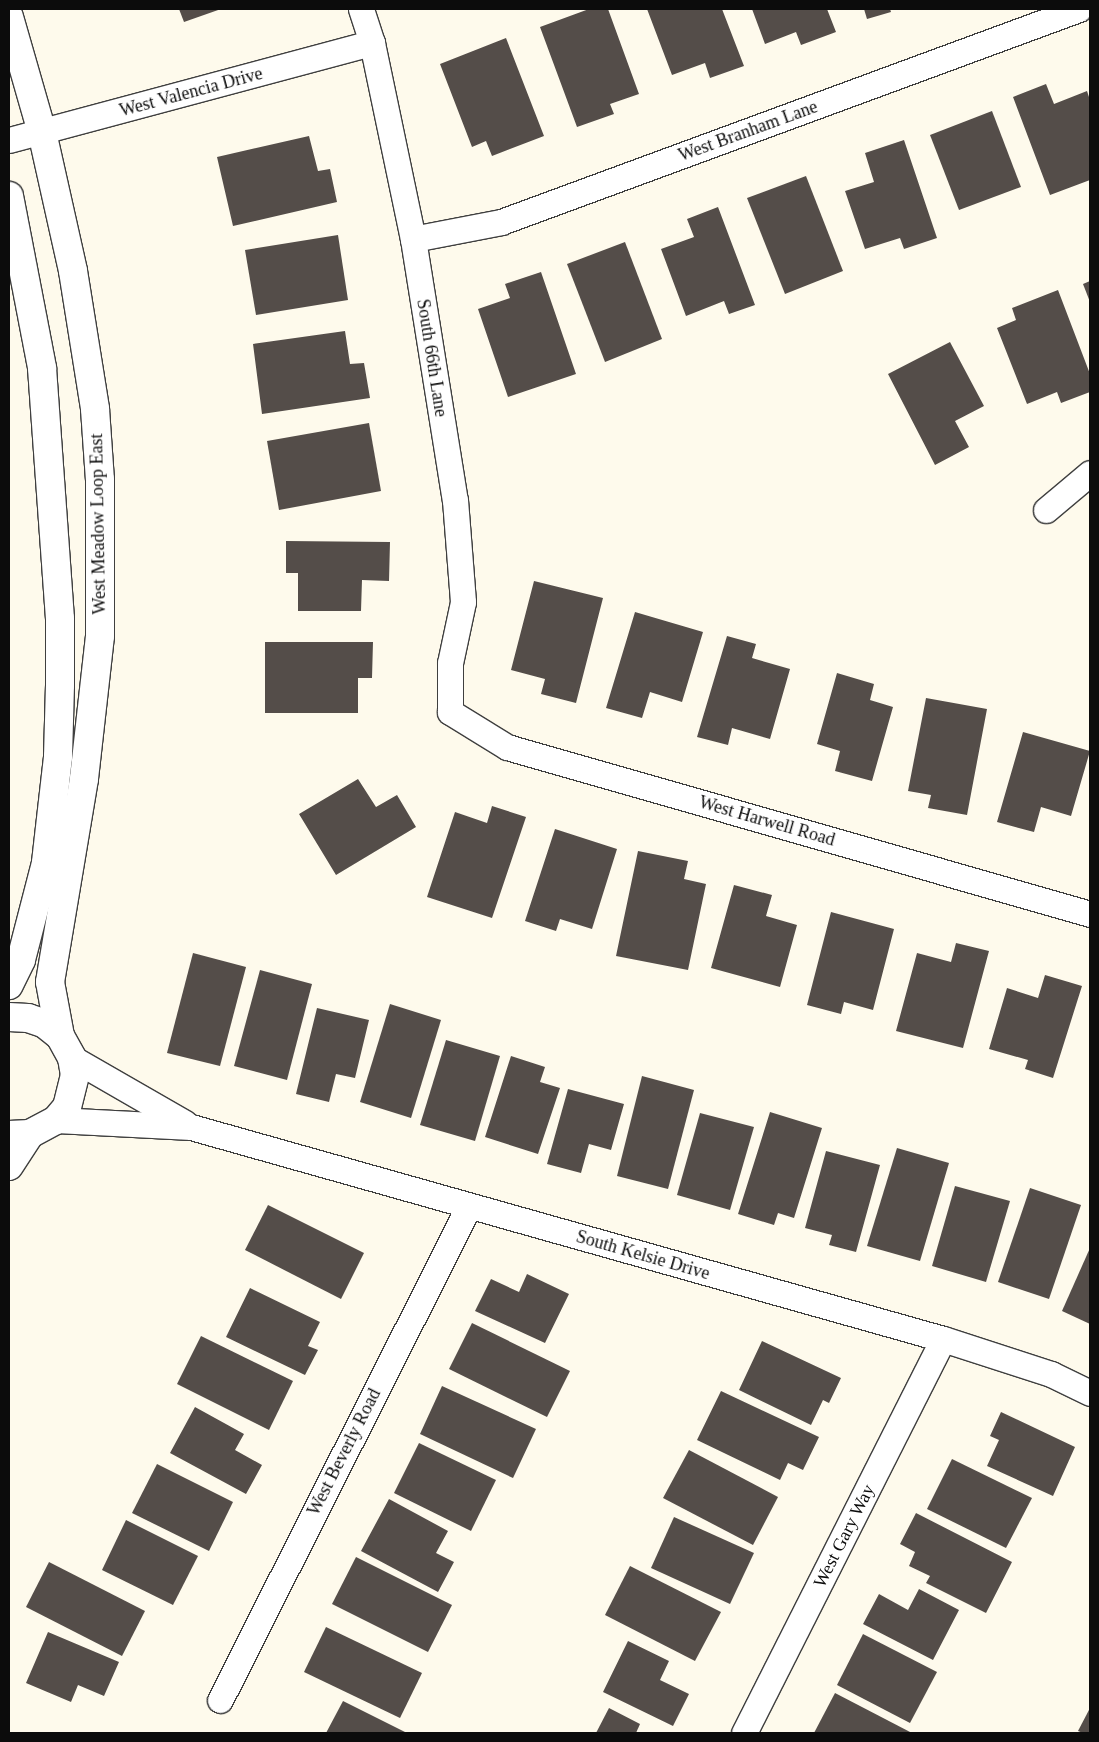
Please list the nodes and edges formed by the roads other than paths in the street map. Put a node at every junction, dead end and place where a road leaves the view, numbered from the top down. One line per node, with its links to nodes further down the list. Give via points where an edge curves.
1 (361, 9): 4 (street, South 66th Lane)
2 (1079, 9): 8 (street, West Branham Lane, via 501,222)
3 (9, 17): 5 (street, West Meadow Loop East)
4 (372, 43): 5 (street, West Valencia Drive); 8 (street, South 66th Lane)
5 (42, 132): 6 (street, West Valencia Drive); 15 (street, West Meadow Loop East, via 73,271 95,409 102,556 100,636 84,779 50,982)
6 (9, 140)
7 (9, 196): 13 (street, via 42,368 60,619 58,757 46,863 21,960)
8 (413, 240): 11 (street, South 66th Lane, via 455,500 463,602 450,662)
9 (1090, 473): 10 (street)
10 (1046, 510)
11 (450, 712): 12 (street, West Harwell Road, via 507,747)
12 (1090, 914)
13 (9, 985)
14 (9, 1017): 15 (street, via 36,1021)
15 (66, 1047): 16 (street, West Meadow Loop East, via 73,1091); 17 (street, South Kelsie Drive)
16 (56, 1120): 17 (street, South Kelsie Drive); 18 (street)
17 (192, 1127): 20 (street, South Kelsie Drive)
18 (19, 1134): 19 (street)
19 (9, 1166)
20 (469, 1206): 21 (street, South Kelsie Drive); 23 (street, West Beverly Road)
21 (943, 1339): 22 (street, South Kelsie Drive, via 1051,1374); 24 (street, West Gary Way)
22 (1090, 1393)
23 (220, 1700)
24 (744, 1733)

